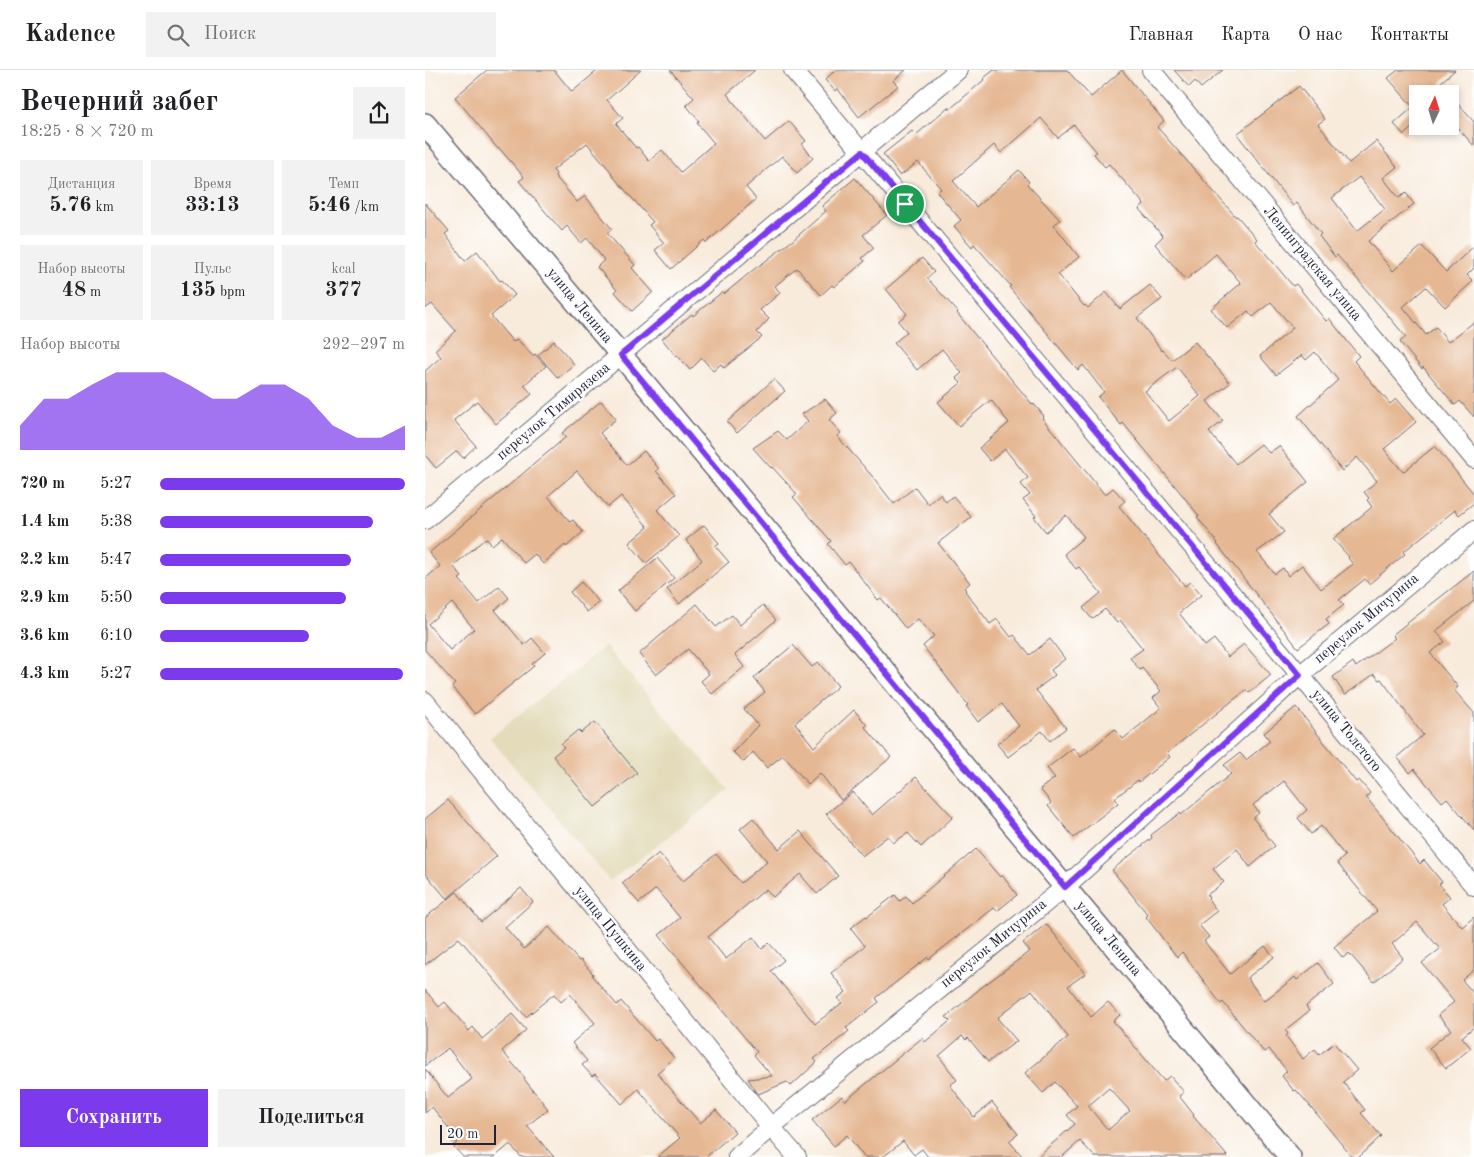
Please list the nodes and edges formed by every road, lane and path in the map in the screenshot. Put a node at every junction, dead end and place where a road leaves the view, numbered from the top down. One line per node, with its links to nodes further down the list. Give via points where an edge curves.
1 (793, 70): 5 (street, улица Толстого)
2 (957, 70): 5 (street, переулок Тимирязева)
3 (1151, 70): 7 (street, Ленинградская улица)
4 (425, 124): 6 (street, улица Ленина)
5 (862, 152): 6 (street, переулок Тимирязева); 10 (street, улица Толстого)
6 (621, 355): 8 (street, переулок Тимирязева); 13 (street, улица Ленина)
7 (1474, 459)
8 (425, 520)
9 (1474, 530): 10 (street, переулок Мичурина)
10 (1300, 675): 12 (street, улица Толстого); 13 (street, переулок Мичурина)
11 (425, 701): 14 (street, улица Пушкина)
12 (1474, 886)
13 (1065, 887): 14 (street, переулок Мичурина); 17 (street, улица Ленина)
14 (771, 1127): 15 (street, переулок Мичурина); 16 (street, улица Пушкина)
15 (737, 1157)
16 (797, 1157)
17 (1289, 1157)

